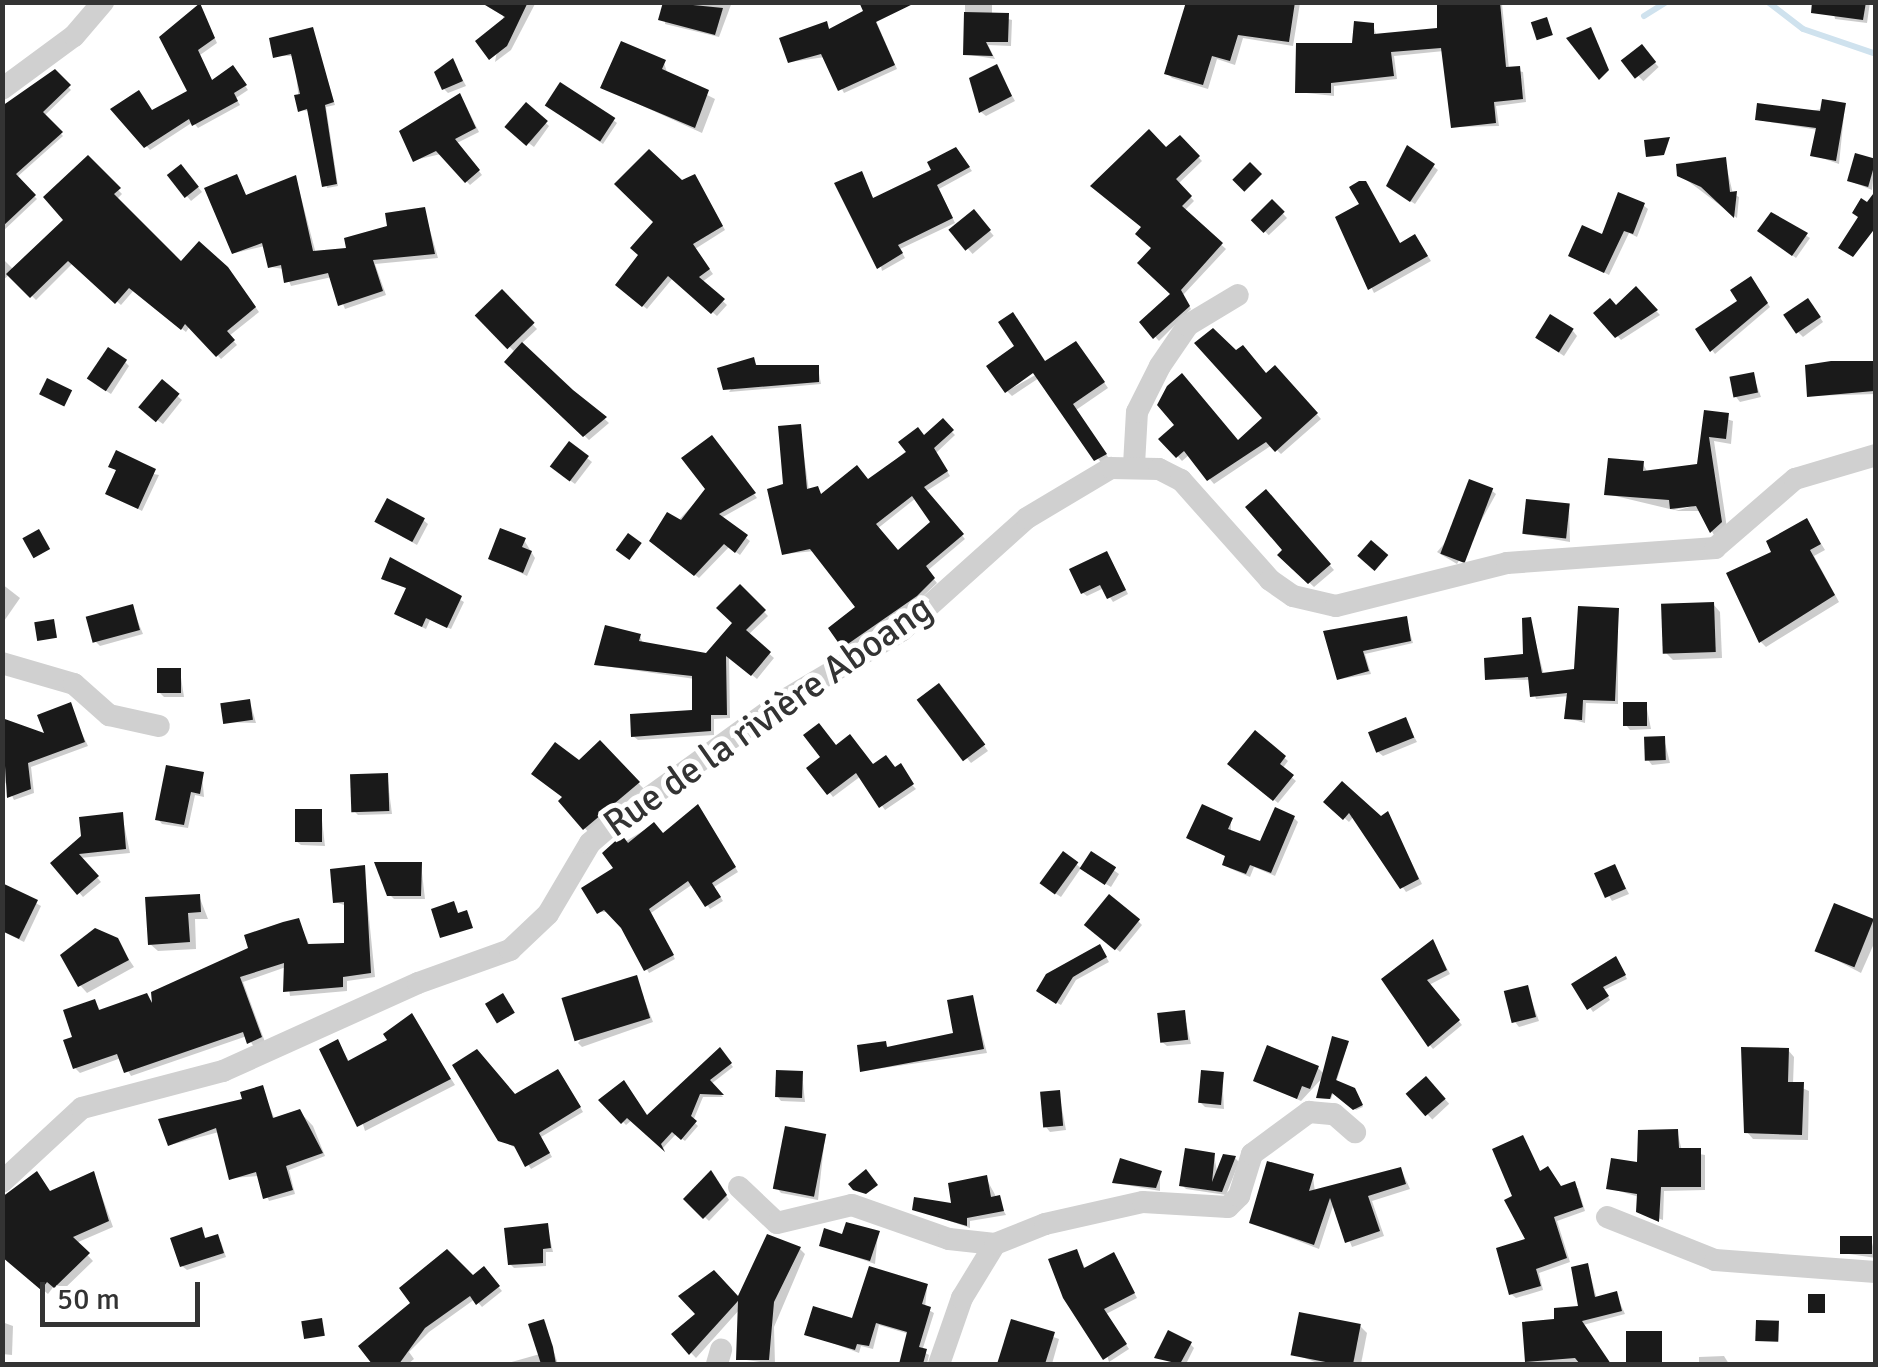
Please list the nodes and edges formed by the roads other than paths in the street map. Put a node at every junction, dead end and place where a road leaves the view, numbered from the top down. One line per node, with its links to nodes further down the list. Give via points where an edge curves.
1 (102, 2): 2 (street, via 74,36)
2 (2, 88)
3 (1238, 296): 5 (street, via 1188,325 1160,366 1138,412)
4 (1876, 455): 5 (street, via 1795,479 1715,548 1508,563 1336,606 1292,596 1181,480)
5 (1134, 465): 9 (street, Rue de la rivière Aboang, via 1068,488 983,554 901,631 768,712 611,825 575,864 548,914 510,950 418,983 223,1071 82,1108)
6 (2, 664): 7 (street, via 74,684 108,715)
7 (159, 726)
8 (1355, 1132): 12 (street, via 1334,1114 1308,1112 1252,1154 1239,1196 1228,1207 1144,1202 1045,1224)
9 (2, 1182)
10 (739, 1187): 12 (street, via 777,1223 852,1205 950,1239)
11 (1607, 1217): 13 (street, via 1714,1260)
12 (995, 1244): 14 (street, via 962,1298)
13 (1876, 1272)
14 (939, 1364)

